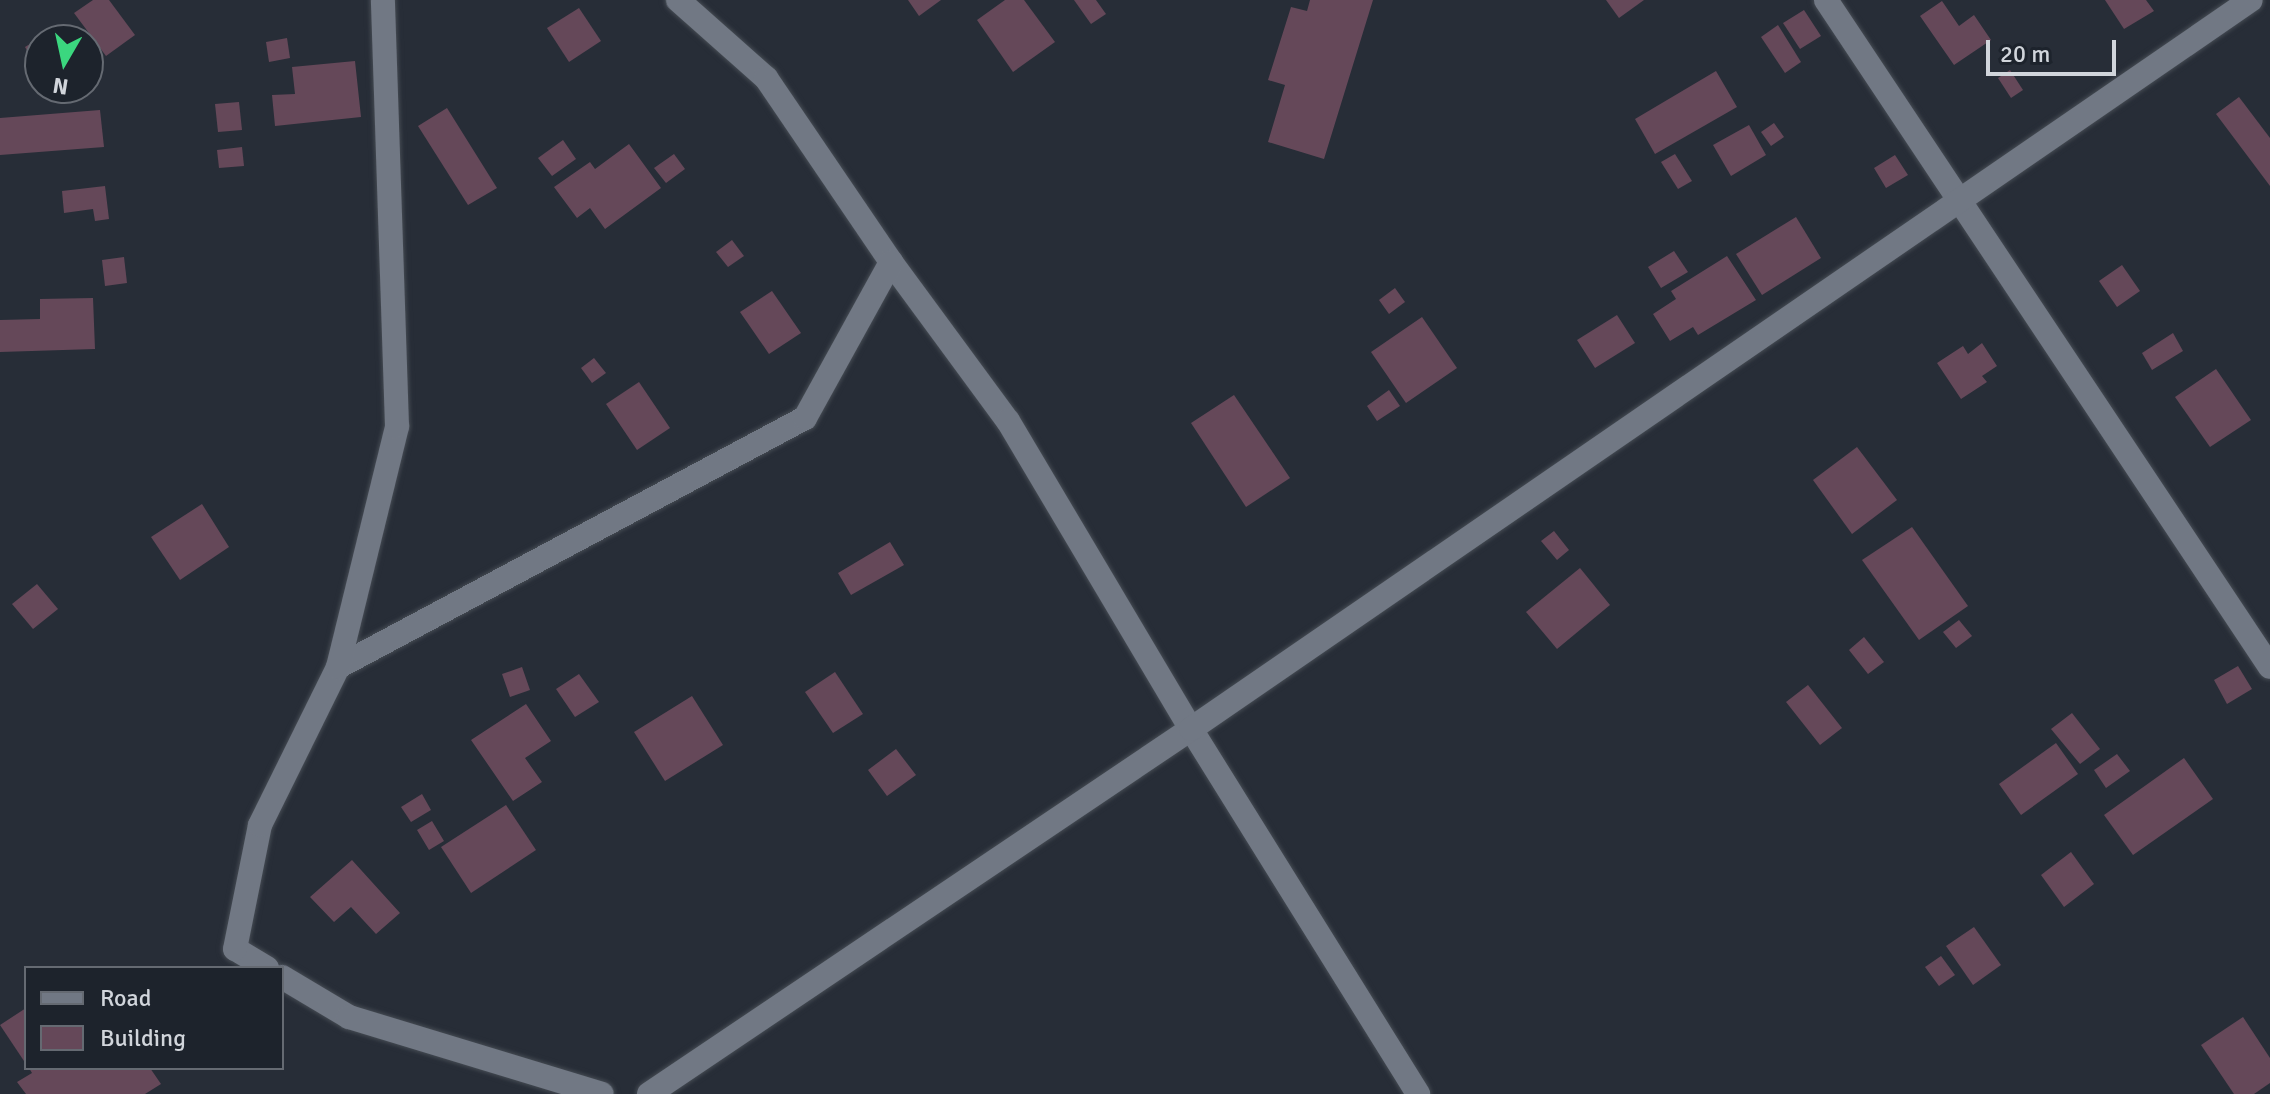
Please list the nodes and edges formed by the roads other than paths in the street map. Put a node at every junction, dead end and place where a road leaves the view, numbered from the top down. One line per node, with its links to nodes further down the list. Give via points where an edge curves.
1 (383, 0): 7 (street, via 397,426)
2 (678, 0): 6 (street, via 766,78)
3 (1826, 0): 5 (street)
4 (2251, 0): 5 (street)
5 (1960, 202): 8 (street); 9 (street)
6 (891, 262): 7 (street, via 805,418); 9 (street, via 1008,421)
7 (338, 667): 10 (street, via 260,825 235,949)
8 (2270, 667)
9 (1191, 729): 13 (street); 14 (street)
10 (264, 966)
11 (284, 978): 12 (street, via 349,1017)
12 (602, 1094)
13 (649, 1094)
14 (1418, 1094)

